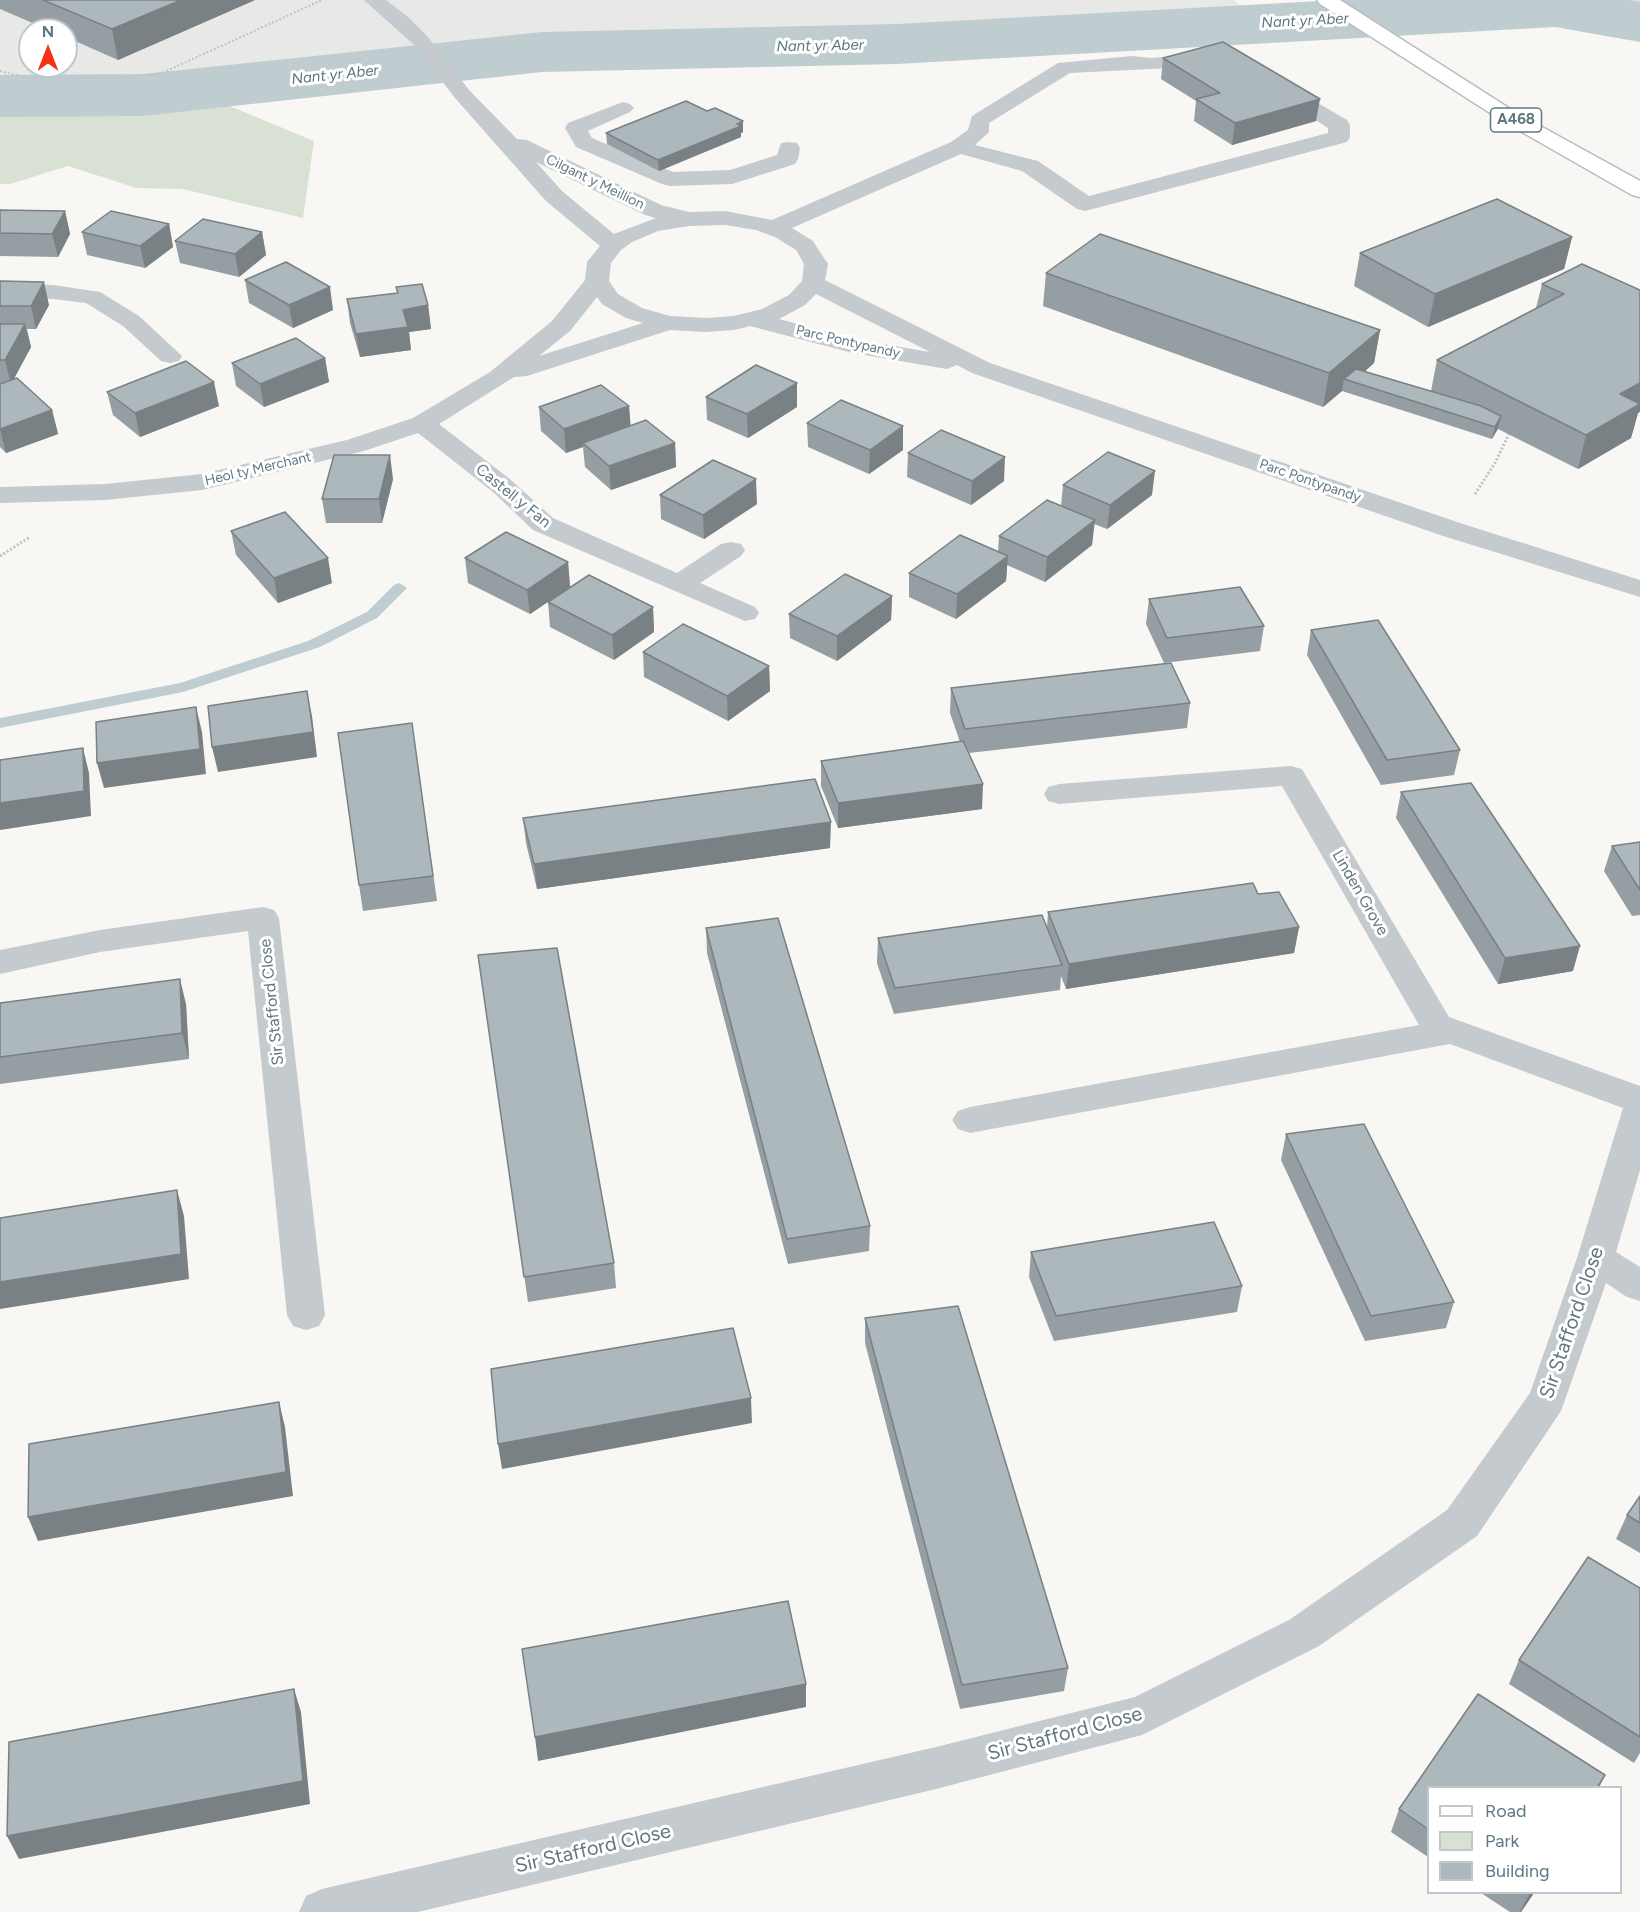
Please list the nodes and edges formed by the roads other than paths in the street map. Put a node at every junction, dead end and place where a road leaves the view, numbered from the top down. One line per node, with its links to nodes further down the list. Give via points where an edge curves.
1 (374, 0): 6 (street, Cilgant y Meillion, via 401,21)
2 (1334, 5): 9 (main road, A468, via 1508,116)
3 (1232, 63): 7 (street, via 1215,60 1065,67 979,120 978,132)
4 (1261, 77): 7 (street, via 1339,125 1339,137 1085,204 1030,166)
5 (623, 108): 8 (street, via 576,128 584,142 670,179 732,177 787,159)
6 (504, 138): 10 (street, Cilgant y Meillion, via 653,210); 12 (street, Cilgant y Meillion, via 554,196)
7 (959, 147): 11 (street)
8 (789, 148)
9 (1640, 190)
10 (689, 219): 11 (street, via 725,218); 12 (street, via 653,225)
11 (773, 228): 14 (street, via 805,246 816,264)
12 (613, 245): 13 (street, via 599,262)
13 (597, 281): 17 (street, via 610,299 634,313); 20 (street, Heol ty Merchant, via 561,326)
14 (813, 283): 16 (street, via 797,300); 19 (street, Parc Pontypandy)
15 (0, 290): 18 (street, via 92,297 131,321)
16 (751, 319): 17 (street, via 706,325); 19 (street, Parc Pontypandy, via 853,346)
17 (668, 322): 20 (street, Heol ty Merchant)
18 (170, 356)
19 (981, 368): 25 (street, Parc Pontypandy, via 1453,530)
20 (500, 377): 21 (street, Heol ty Merchant)
21 (422, 423): 22 (street, Heol ty Merchant, via 355,446 202,483 105,492); 24 (street, Castell y Fan, via 543,524)
22 (0, 495)
23 (731, 550): 24 (street)
24 (679, 584): 26 (street, Castell y Fan)
25 (1640, 589)
26 (746, 613)
27 (1059, 794): 29 (street, Linden Grove, via 1291,776 1437,1026)
28 (0, 962): 35 (street, Sir Stafford Close, via 100,941 263,918)
29 (1453, 1031): 30 (street, Linden Grove); 32 (street)
30 (1640, 1100)
31 (1640, 1109): 33 (street, Sir Stafford Close)
32 (970, 1120)
33 (1596, 1258): 34 (street); 36 (street, Sir Stafford Close, via 1547,1400 1462,1523 1304,1633 1142,1715 936,1768)
34 (1640, 1286)
35 (306, 1315)
36 (322, 1912)

